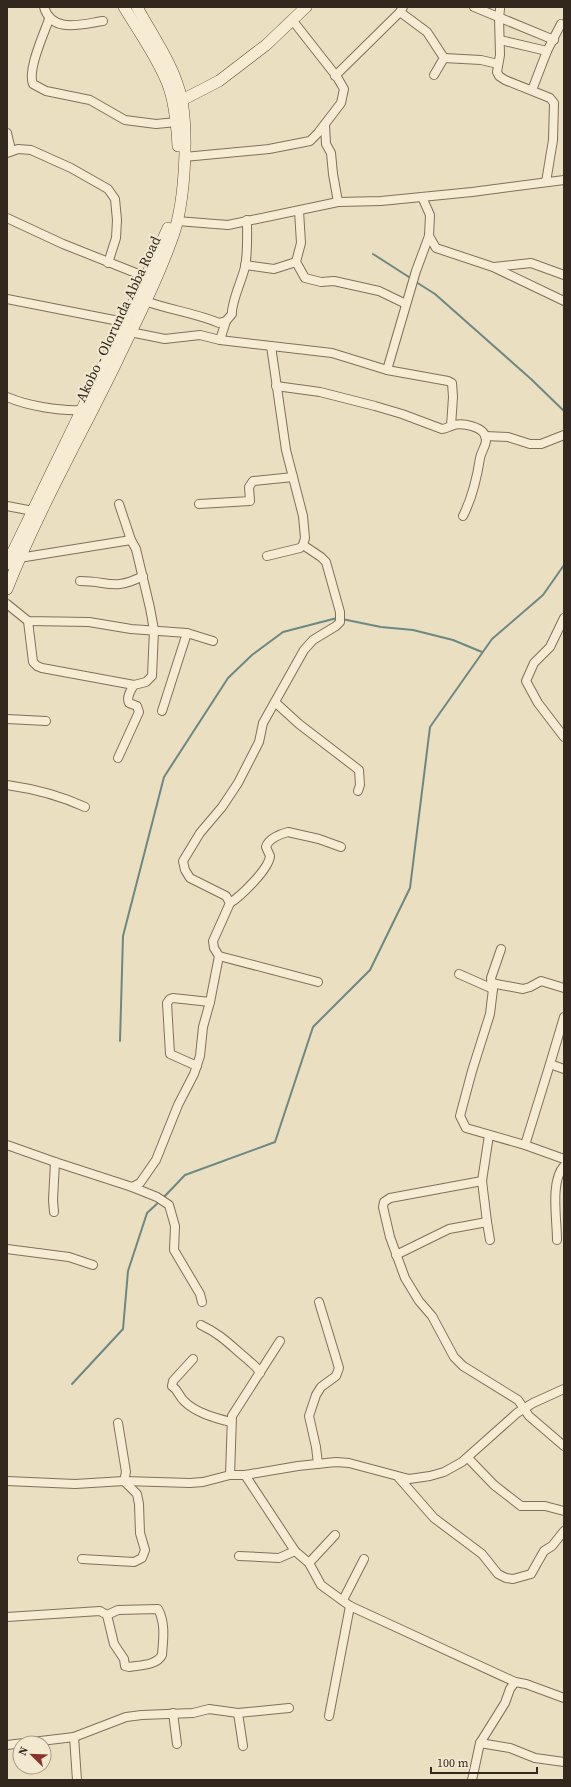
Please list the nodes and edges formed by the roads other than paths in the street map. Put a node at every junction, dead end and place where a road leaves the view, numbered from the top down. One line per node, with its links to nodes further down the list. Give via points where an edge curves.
1 (44, 7): 9 (street)
2 (124, 7): 22 (main road, Akobo - Olorunda Abba Road, via 147,42 168,83)
3 (137, 7): 21 (main road, Akobo - Olorunda Abba Road, via 166,59)
4 (306, 7): 11 (main road)
5 (474, 7): 8 (street)
6 (501, 8): 8 (street)
7 (401, 9): 16 (street, via 427,32); 19 (street)
8 (495, 16): 13 (street); 14 (street)
9 (49, 19): 10 (street, via 71,26); 22 (street, via 32,69 30,79 33,84 46,91 90,100 125,120 156,124)
10 (103, 21)
11 (293, 21): 19 (street); 21 (main road, via 219,81)
12 (561, 24): 14 (street)
13 (500, 40): 15 (street); 17 (street)
14 (554, 40): 15 (street)
15 (547, 51): 20 (street)
16 (444, 58): 17 (street, via 481,60); 18 (street)
17 (498, 64): 20 (street, via 499,76)
18 (434, 75)
19 (335, 76): 23 (street, via 344,89 344,96)
20 (532, 90): 28 (street, via 550,98 554,103 553,140)
21 (182, 100): 26 (main road, Akobo - Olorunda Abba Road, via 185,124)
22 (177, 122): 41 (main road, Akobo - Olorunda Abba Road, via 178,160 171,218)
23 (325, 125): 26 (street, via 310,141 269,149); 30 (street, via 326,144 331,153)
24 (7, 133): 25 (street)
25 (9, 152): 37 (street, via 18,149 32,150 108,189 115,199 117,220 116,238)
26 (184, 157): 34 (main road, Akobo - Olorunda Abba Road)
27 (564, 180): 28 (street)
28 (546, 182): 29 (street)
29 (422, 197): 30 (street); 35 (street, via 430,215)
30 (338, 202): 31 (street)
31 (299, 212): 33 (street); 36 (street, via 301,243)
32 (7, 218): 37 (street)
33 (247, 220): 34 (street, via 228,225); 38 (street)
34 (176, 221): 43 (main road, Akobo - Olorunda Abba Road, via 174,232)
35 (429, 236): 39 (street, via 436,248); 45 (street)
36 (296, 262): 38 (street, via 274,269); 45 (street, via 304,278 321,282 334,281 379,291)
37 (108, 263): 41 (street)
38 (245, 265): 46 (street, via 231,307 232,314)
39 (493, 267): 40 (street, via 531,263); 44 (street)
40 (564, 275)
41 (146, 277): 47 (main road, Akobo - Olorunda Abba Road)
42 (7, 299): 47 (street)
43 (145, 301): 46 (street, via 219,323); 48 (main road, Akobo - Olorunda Abba Road)
44 (564, 301)
45 (406, 304): 51 (street)
46 (226, 321): 49 (street)
47 (124, 322): 54 (main road, Akobo - Olorunda Abba Road)
48 (130, 332): 49 (street, via 166,339 200,335); 67 (main road, Akobo - Olorunda Abba Road)
49 (220, 340): 50 (street)
50 (271, 346): 51 (street, via 332,354); 52 (street)
51 (387, 370): 55 (street, via 452,383)
52 (276, 386): 55 (street, via 320,392 375,406 442,429); 58 (street)
53 (7, 397): 54 (street, via 51,407)
54 (81, 410): 62 (main road, Akobo - Olorunda Abba Road)
55 (450, 426): 57 (street, via 473,426)
56 (564, 435): 57 (street, via 541,444 530,444 508,437)
57 (485, 436): 63 (street, via 486,442 470,502)
58 (293, 477): 60 (street, via 253,482 249,487 250,501); 65 (street, via 303,516)
59 (119, 504): 64 (street)
60 (199, 504)
61 (7, 506): 62 (street)
62 (33, 511): 68 (main road, Akobo - Olorunda Abba Road)
63 (463, 516)
64 (131, 540): 67 (street); 69 (street)
65 (303, 545): 66 (street); 79 (street, via 326,562 340,618 336,626 313,640 304,650)
66 (267, 556)
67 (20, 558): 71 (main road, Akobo - Olorunda Abba Road)
68 (7, 564)
69 (143, 576): 70 (street, via 117,586); 75 (street)
70 (80, 581)
71 (7, 589)
72 (7, 604): 74 (street)
73 (564, 618): 83 (street, via 550,647 534,662 526,681 538,703)
74 (28, 621): 75 (street, via 89,622); 78 (street, via 33,662 37,666)
75 (154, 630): 76 (street); 78 (street, via 152,676 146,682)
76 (187, 633): 77 (street); 80 (street)
77 (214, 640)
78 (134, 685): 84 (street, via 128,700 130,704 137,706 139,712)
79 (276, 703): 86 (street, via 359,770); 89 (street, via 263,723 259,742 238,783 200,833 183,861 190,878 226,896)
80 (162, 711)
81 (7, 719): 82 (street)
82 (46, 722)
83 (564, 738)
84 (118, 758)
85 (7, 785): 87 (street, via 54,794)
86 (358, 791)
87 (85, 807)
88 (341, 847): 89 (street, via 319,839 284,833 268,842 268,862 250,886)
89 (230, 903): 91 (street, via 213,941)
90 (501, 949): 94 (street, via 491,978)
91 (219, 956): 93 (street); 96 (street)
92 (459, 974): 94 (street)
93 (318, 982)
94 (492, 986): 95 (street, via 523,989 541,981); 101 (street, via 490,1014 460,1116 466,1128)
95 (564, 988)
96 (210, 1002): 99 (street); 99 (street, via 173,998 167,1003 170,1054)
97 (564, 1016): 98 (street)
98 (550, 1064): 100 (street); 103 (street)
99 (197, 1066): 108 (street, via 156,1160 140,1184)
100 (564, 1069)
101 (489, 1135): 103 (street); 107 (street)
102 (7, 1144): 105 (street)
103 (525, 1145): 104 (street)
104 (564, 1159)
105 (55, 1162): 108 (street); 109 (street)
106 (564, 1166): 112 (street, via 559,1171 556,1193)
107 (482, 1181): 110 (street); 114 (street, via 390,1198 384,1202 390,1238)
108 (132, 1187): 116 (street, via 169,1205 174,1226 174,1250 200,1294)
109 (54, 1212)
110 (487, 1222): 111 (street); 114 (street, via 449,1229)
111 (490, 1240)
112 (557, 1240)
113 (7, 1249): 115 (street, via 69,1257)
114 (396, 1255): 123 (street, via 411,1290 432,1316 454,1357 463,1366 518,1400)
115 (93, 1265)
116 (202, 1302)
117 (319, 1302): 128 (street, via 339,1368 336,1376 321,1387 316,1395 309,1416)
118 (201, 1325): 121 (street, via 231,1343 257,1367)
119 (280, 1341): 121 (street)
120 (193, 1359): 124 (street, via 173,1381 172,1386 184,1401 196,1409)
121 (260, 1373): 124 (street, via 236,1409)
122 (564, 1389): 123 (street)
123 (523, 1409): 126 (street); 127 (street)
124 (231, 1422): 129 (street)
125 (118, 1423): 133 (street, via 126,1472)
126 (564, 1446)
127 (468, 1458): 131 (street, via 444,1472 409,1479); 134 (street, via 494,1485 521,1506 545,1506)
128 (318, 1464): 130 (street); 131 (street, via 349,1463)
129 (230, 1475): 130 (street); 133 (street, via 190,1483)
130 (245, 1475): 137 (street)
131 (399, 1478): 135 (street, via 434,1518 482,1554 498,1574 506,1578 531,1574 544,1551 552,1546)
132 (7, 1481): 133 (street, via 36,1480 74,1484)
133 (124, 1481): 139 (street, via 137,1494 140,1533 145,1550 142,1558 134,1562)
134 (564, 1511)
135 (564, 1531)
136 (335, 1535): 141 (street)
137 (295, 1551): 138 (street, via 279,1558); 141 (street)
138 (239, 1556)
139 (82, 1559)
140 (364, 1559): 142 (street)
141 (309, 1563): 142 (street, via 321,1585)
142 (343, 1600): 143 (street)
143 (350, 1606): 146 (street); 151 (street)
144 (107, 1616): 144 (street, via 114,1644 124,1659 125,1666 156,1662 160,1659 164,1625 158,1609 118,1610); 145 (street, via 100,1611)
145 (7, 1617)
146 (515, 1682): 147 (street); 153 (street)
147 (564, 1698)
148 (289, 1708): 150 (street)
149 (173, 1713): 150 (street, via 193,1713 209,1709); 152 (street, via 126,1717); 154 (street)
150 (238, 1713): 156 (street)
151 (330, 1716)
152 (74, 1737): 155 (street); 158 (street)
153 (480, 1743): 157 (street, via 510,1748 535,1758); 159 (street)
154 (177, 1744)
155 (7, 1745)
156 (243, 1746)
157 (564, 1762)
158 (77, 1780)
159 (472, 1780)

